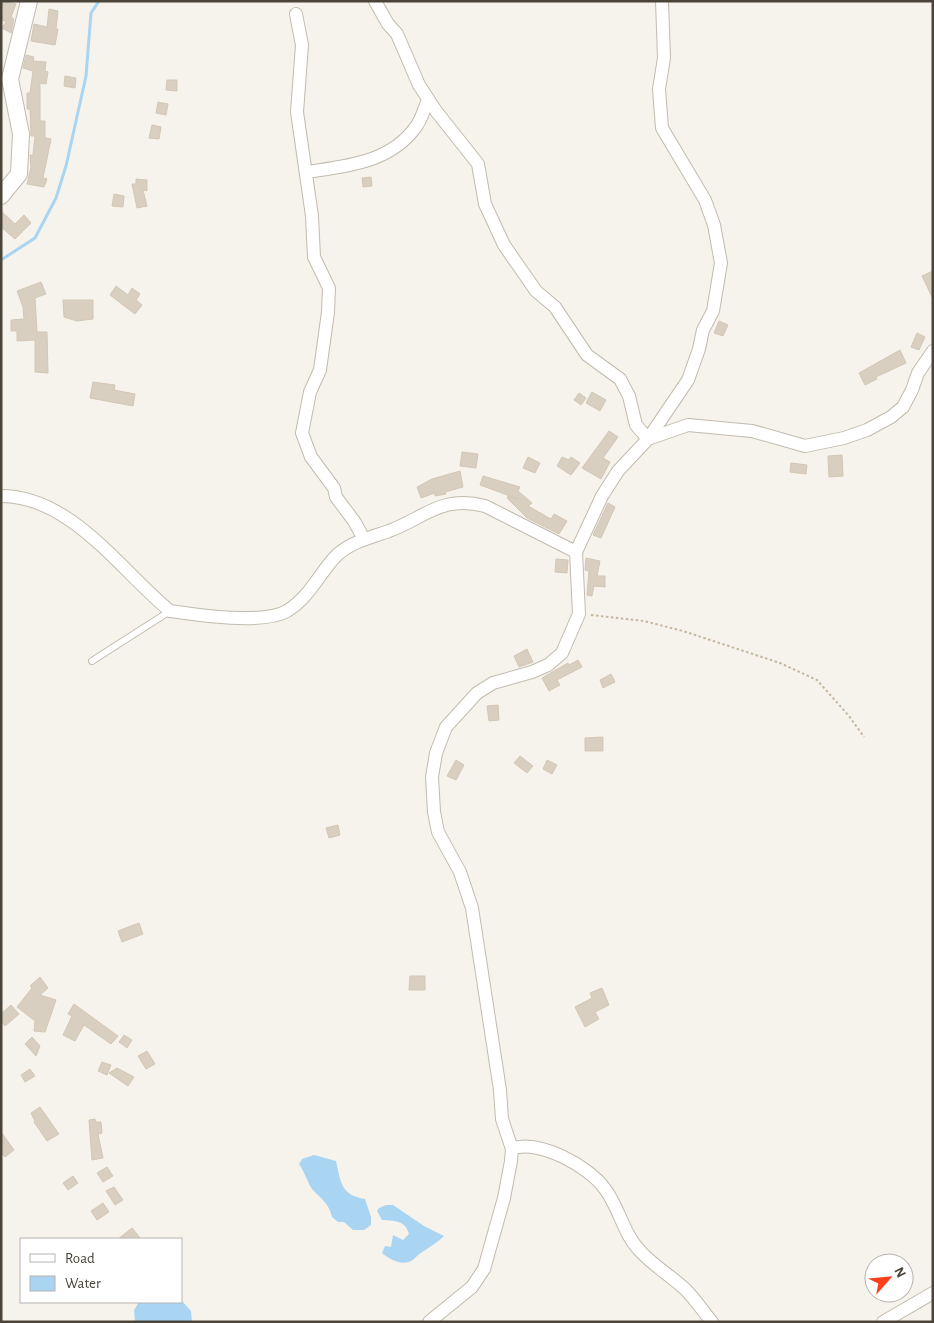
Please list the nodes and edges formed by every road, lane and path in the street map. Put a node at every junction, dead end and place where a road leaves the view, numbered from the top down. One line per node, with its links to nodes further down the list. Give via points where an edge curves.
1 (30, 1): 7 (street, via 10,78 21,134 19,174)
2 (375, 1): 5 (street, via 397,34 411,70)
3 (662, 1): 9 (street, via 664,58 659,89 662,128 705,200 714,225 721,263 713,311 703,330 688,380)
4 (296, 14): 6 (street, via 302,45 297,112)
5 (428, 100): 6 (street, via 416,128 395,148 361,164); 9 (street, via 478,164 485,204 504,245 587,355 620,379 629,396 636,425)
6 (307, 172): 11 (street, via 314,257 329,288 320,370 310,392 302,433 310,457 334,488 336,497)
7 (1, 196)
8 (933, 351): 9 (street, via 918,373 903,407 867,430 834,441 805,446 752,431 688,425)
9 (648, 439): 12 (street, via 618,471 602,496)
10 (1, 496): 13 (street, via 31,500 69,518)
11 (364, 539): 12 (street, via 439,507 470,502 485,506); 13 (street, via 338,554 310,592 286,611 242,618)
12 (576, 552): 14 (street)
13 (170, 611): 15 (lane)
14 (579, 614): 16 (path, via 644,621 780,663 817,680); 17 (street, via 562,653 532,672 493,684 477,693 462,708 446,726 436,753 432,778 438,832 462,878 472,908 502,1119)
15 (92, 661)
16 (864, 736)
17 (512, 1149): 19 (street, via 504,1198 484,1269 472,1286); 20 (street, via 532,1146 550,1151 596,1179 612,1200 630,1240 685,1290)
18 (933, 1293): 21 (street)
19 (429, 1322)
20 (712, 1322)
21 (883, 1322)

